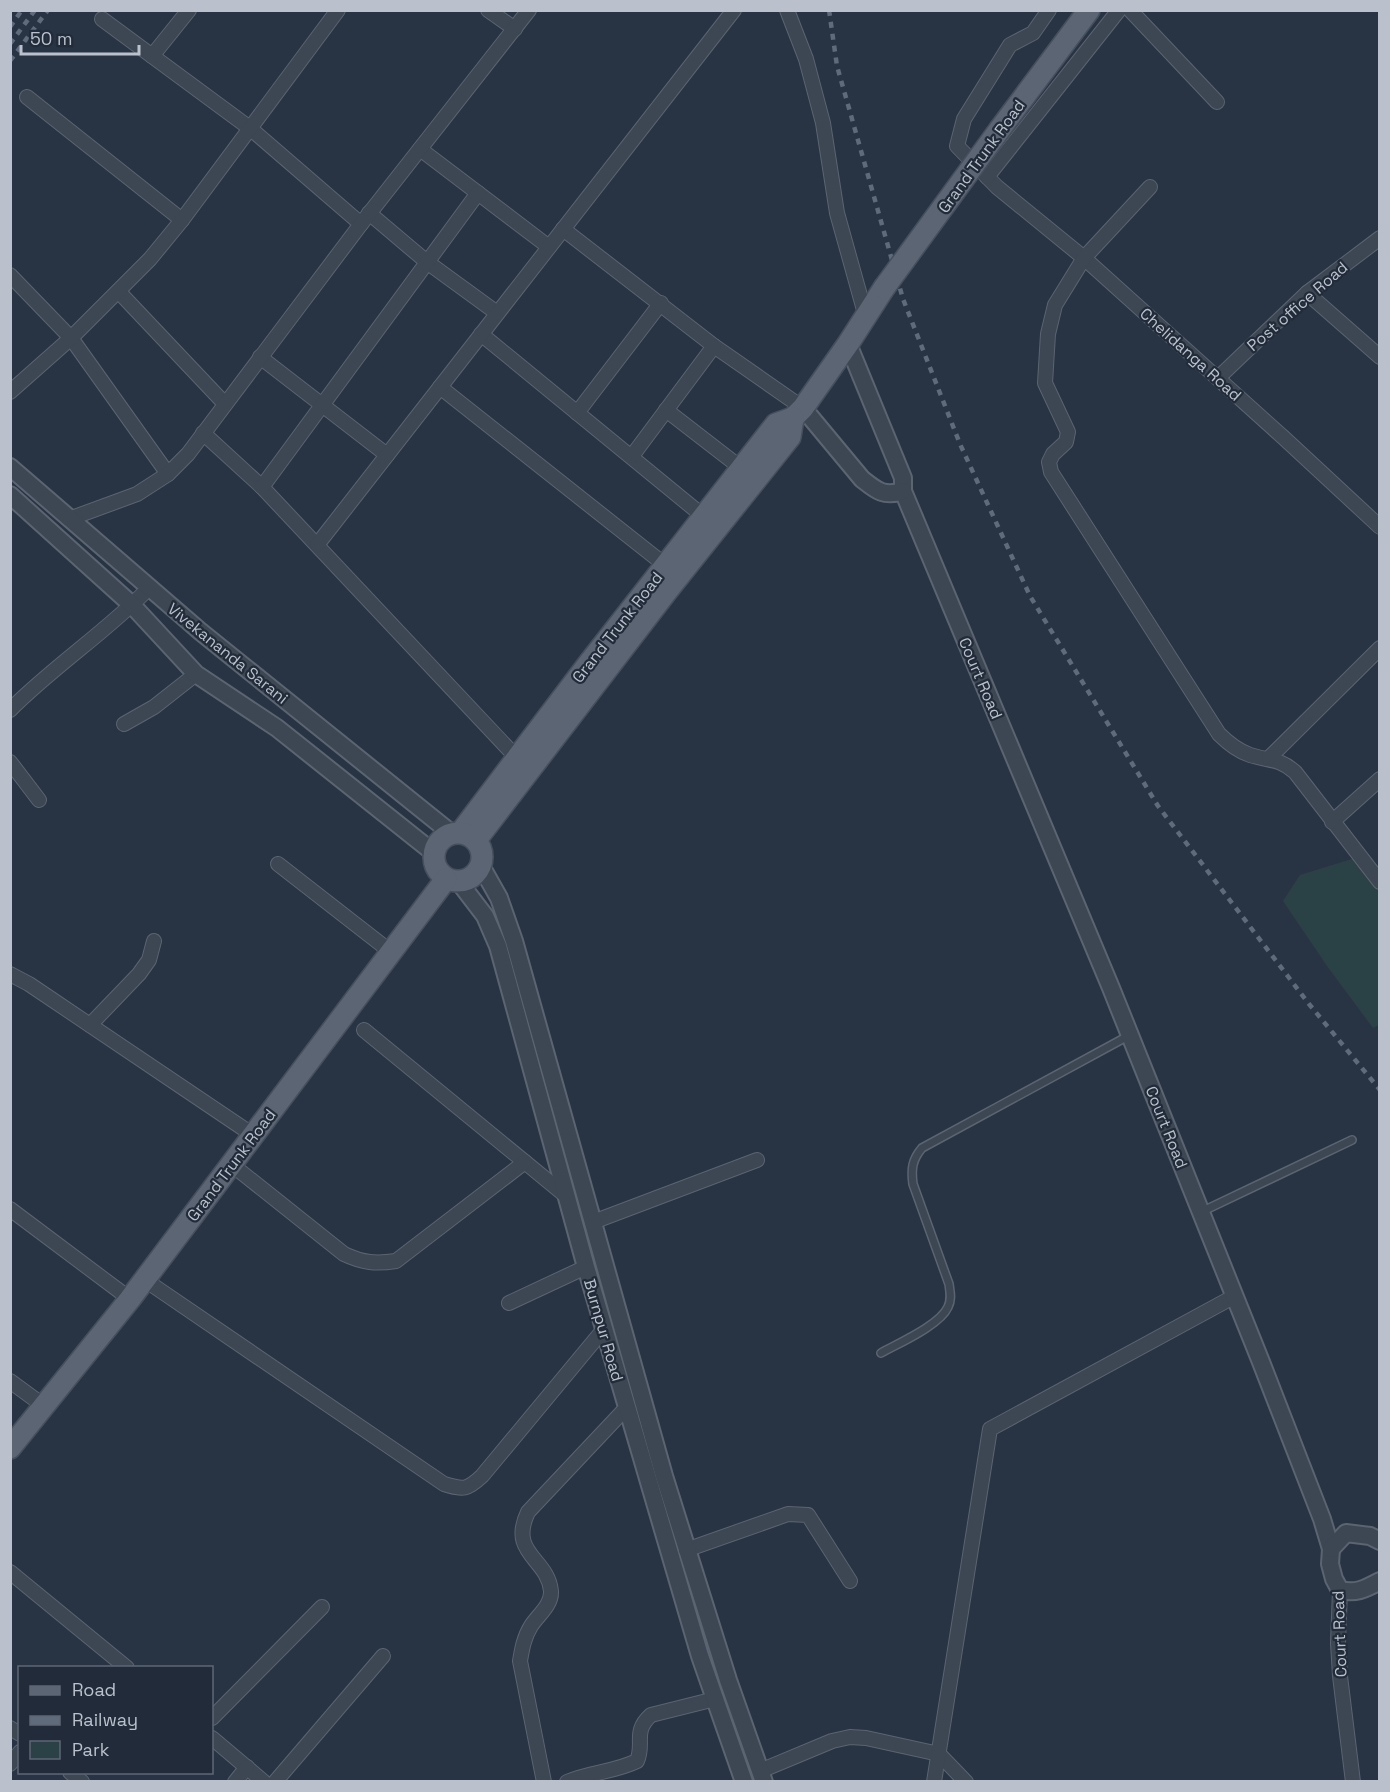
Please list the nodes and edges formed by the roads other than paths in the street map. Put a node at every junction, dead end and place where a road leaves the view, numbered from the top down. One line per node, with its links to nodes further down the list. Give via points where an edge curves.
1 (189, 10): 13 (street)
2 (338, 10): 16 (street)
3 (488, 10): 12 (street)
4 (529, 10): 12 (street)
5 (734, 10): 23 (street)
6 (787, 10): 32 (street, via 806,59 822,123 837,213)
7 (1049, 10): 18 (street, Chelidanga Road, via 1033,33 1010,45 964,119 957,146)
8 (1089, 10): 32 (main road, Grand Trunk Road, bridge)
9 (1119, 10): 18 (street)
10 (1130, 10): 15 (street)
11 (102, 19): 13 (street)
12 (515, 29): 17 (street)
13 (152, 56): 16 (street)
14 (27, 97): 22 (street)
15 (1217, 102)
16 (250, 129): 21 (street); 22 (street)
17 (420, 149): 20 (street); 21 (street)
18 (992, 182): 26 (street, Chelidanga Road)
19 (1150, 187): 26 (street)
20 (478, 193): 25 (street); 27 (street)
21 (365, 218): 27 (street); 38 (street)
22 (182, 220): 29 (street)
23 (563, 229): 25 (street); 31 (street)
24 (1380, 238): 30 (street, Post office Road)
25 (549, 247): 33 (street)
26 (1084, 258): 40 (street, Chelidanga Road); 69 (street, via 1062,291 1051,318 1045,383 1068,432 1066,442 1049,462 1051,472 1219,734 1238,750)
27 (427, 262): 33 (street); 44 (street)
28 (10, 274): 35 (street)
29 (119, 292): 35 (street); 43 (street)
30 (1307, 293): 39 (street); 40 (street, Post office Road)
31 (661, 303): 37 (street); 46 (street)
32 (875, 303): 36 (main road, Grand Trunk Road)
33 (497, 313): 34 (street)
34 (481, 334): 41 (street); 46 (street)
35 (71, 338): 42 (street); 53 (street)
36 (848, 344): 47 (main road, Grand Trunk Road); 55 (street, Court Road, via 903,478)
37 (714, 346): 45 (street); 47 (street)
38 (260, 357): 43 (street); 44 (street)
39 (1380, 357)
40 (1218, 378): 59 (street, Chelidanga Road)
41 (440, 387): 49 (street); 61 (street)
42 (10, 392)
43 (225, 404): 48 (street)
44 (322, 405): 49 (street); 54 (street)
45 (666, 410): 50 (street); 52 (street)
46 (577, 413): 50 (street)
47 (790, 417): 52 (main road, Grand Trunk Road); 55 (street, via 874,489 889,495); 74 (main road, Grand Trunk Road, via 667,591)
48 (203, 433): 53 (street); 54 (street)
49 (387, 455): 60 (street)
50 (632, 456): 57 (street)
51 (10, 467): 58 (street, Vivekananda Sarani)
52 (741, 468): 57 (main road, Grand Trunk Road)
53 (168, 474): 58 (street, via 137,494)
54 (262, 487): 60 (street)
55 (903, 491): 85 (street, Court Road)
56 (10, 495): 63 (street, Vivekananda Sarani)
57 (703, 516): 61 (main road, Grand Trunk Road)
58 (69, 519): 62 (street, Vivekananda Sarani)
59 (1380, 527)
60 (316, 545): 68 (street)
61 (665, 565): 68 (main road, Grand Trunk Road)
62 (149, 588): 63 (street); 74 (street, Vivekananda Sarani)
63 (132, 605): 65 (street, Vivekananda Sarani); 66 (street)
64 (1380, 648): 69 (street)
65 (196, 674): 67 (street, via 154,707); 75 (street, Vivekananda Sarani, via 277,728)
66 (10, 710)
67 (124, 724)
68 (518, 758): 74 (main road, Grand Trunk Road)
69 (1269, 758): 73 (street, via 1285,763 1294,772)
70 (10, 762): 72 (street)
71 (1380, 779): 73 (street)
72 (39, 800)
73 (1332, 822): 79 (street)
74 (463, 835): 75 (main road, Grand Trunk Road, via 440,841); 77 (main road, via 481,848)
75 (434, 853): 78 (main road, via 436,868)
76 (278, 864): 81 (street)
77 (481, 866): 78 (main road, Grand Trunk Road, via 472,877); 94 (street, via 499,898 514,941)
78 (453, 880): 81 (main road, Grand Trunk Road); 91 (street, Burnpur Road, via 485,916 498,946)
79 (1380, 882)
80 (154, 941): 83 (street, via 149,960 139,974)
81 (391, 952): 86 (main road, Grand Trunk Road)
82 (10, 974): 83 (street)
83 (90, 1025): 86 (street)
84 (364, 1030): 89 (street)
85 (1130, 1035): 92 (street, Court Road); 101 (lane, via 922,1148 911,1169 913,1184 951,1297 939,1319)
86 (253, 1135): 90 (main road, Grand Trunk Road)
87 (1352, 1140): 92 (lane)
88 (757, 1160): 94 (street)
89 (525, 1162): 90 (street, via 396,1261 374,1264 344,1254); 91 (street)
90 (231, 1164): 96 (main road, Grand Trunk Road)
91 (565, 1195): 95 (street, Burnpur Road)
92 (1201, 1212): 97 (street, Court Road)
93 (13, 1216): 98 (street)
94 (593, 1222): 108 (street)
95 (586, 1267): 99 (street); 100 (street, Burnpur Road)
96 (145, 1280): 98 (main road, Grand Trunk Road); 100 (street, via 444,1484 458,1489 469,1488 482,1476)
97 (1234, 1296): 107 (street, Court Road); 119 (street, via 990,1429)
98 (130, 1299): 103 (main road, Grand Trunk Road)
99 (508, 1303)
100 (604, 1329): 104 (street, Burnpur Road)
101 (881, 1353)
102 (10, 1381): 103 (street)
103 (44, 1406): 105 (main road, Grand Trunk Road)
104 (627, 1407): 116 (street, Burnpur Road); 125 (street, via 528,1512 522,1524 522,1538 547,1578 551,1592 547,1607 523,1644 520,1661)
105 (10, 1448)
106 (1380, 1540): 107 (street, via 1346,1533)
107 (1331, 1549): 112 (street, Court Road, via 1330,1564)
108 (686, 1550): 110 (street, via 788,1514 808,1515); 121 (street)
109 (10, 1572): 115 (street)
110 (850, 1581)
111 (1380, 1581): 112 (street, via 1362,1591)
112 (1340, 1590): 130 (street, Court Road, via 1340,1676)
113 (322, 1607): 117 (street)
114 (383, 1656): 124 (street)
115 (125, 1666)
116 (715, 1699): 126 (street, via 651,1715 639,1732 637,1761); 127 (street, Burnpur Road)
117 (213, 1717)
118 (213, 1739): 120 (street)
119 (939, 1754): 121 (street, via 850,1737 832,1741); 128 (street); 129 (street)
120 (247, 1767): 122 (street); 123 (street)
121 (762, 1776)
122 (235, 1782)
123 (264, 1782)
124 (275, 1782)
125 (544, 1782)
126 (567, 1782)
127 (744, 1782)
128 (934, 1782)
129 (966, 1782)
130 (1353, 1782)

